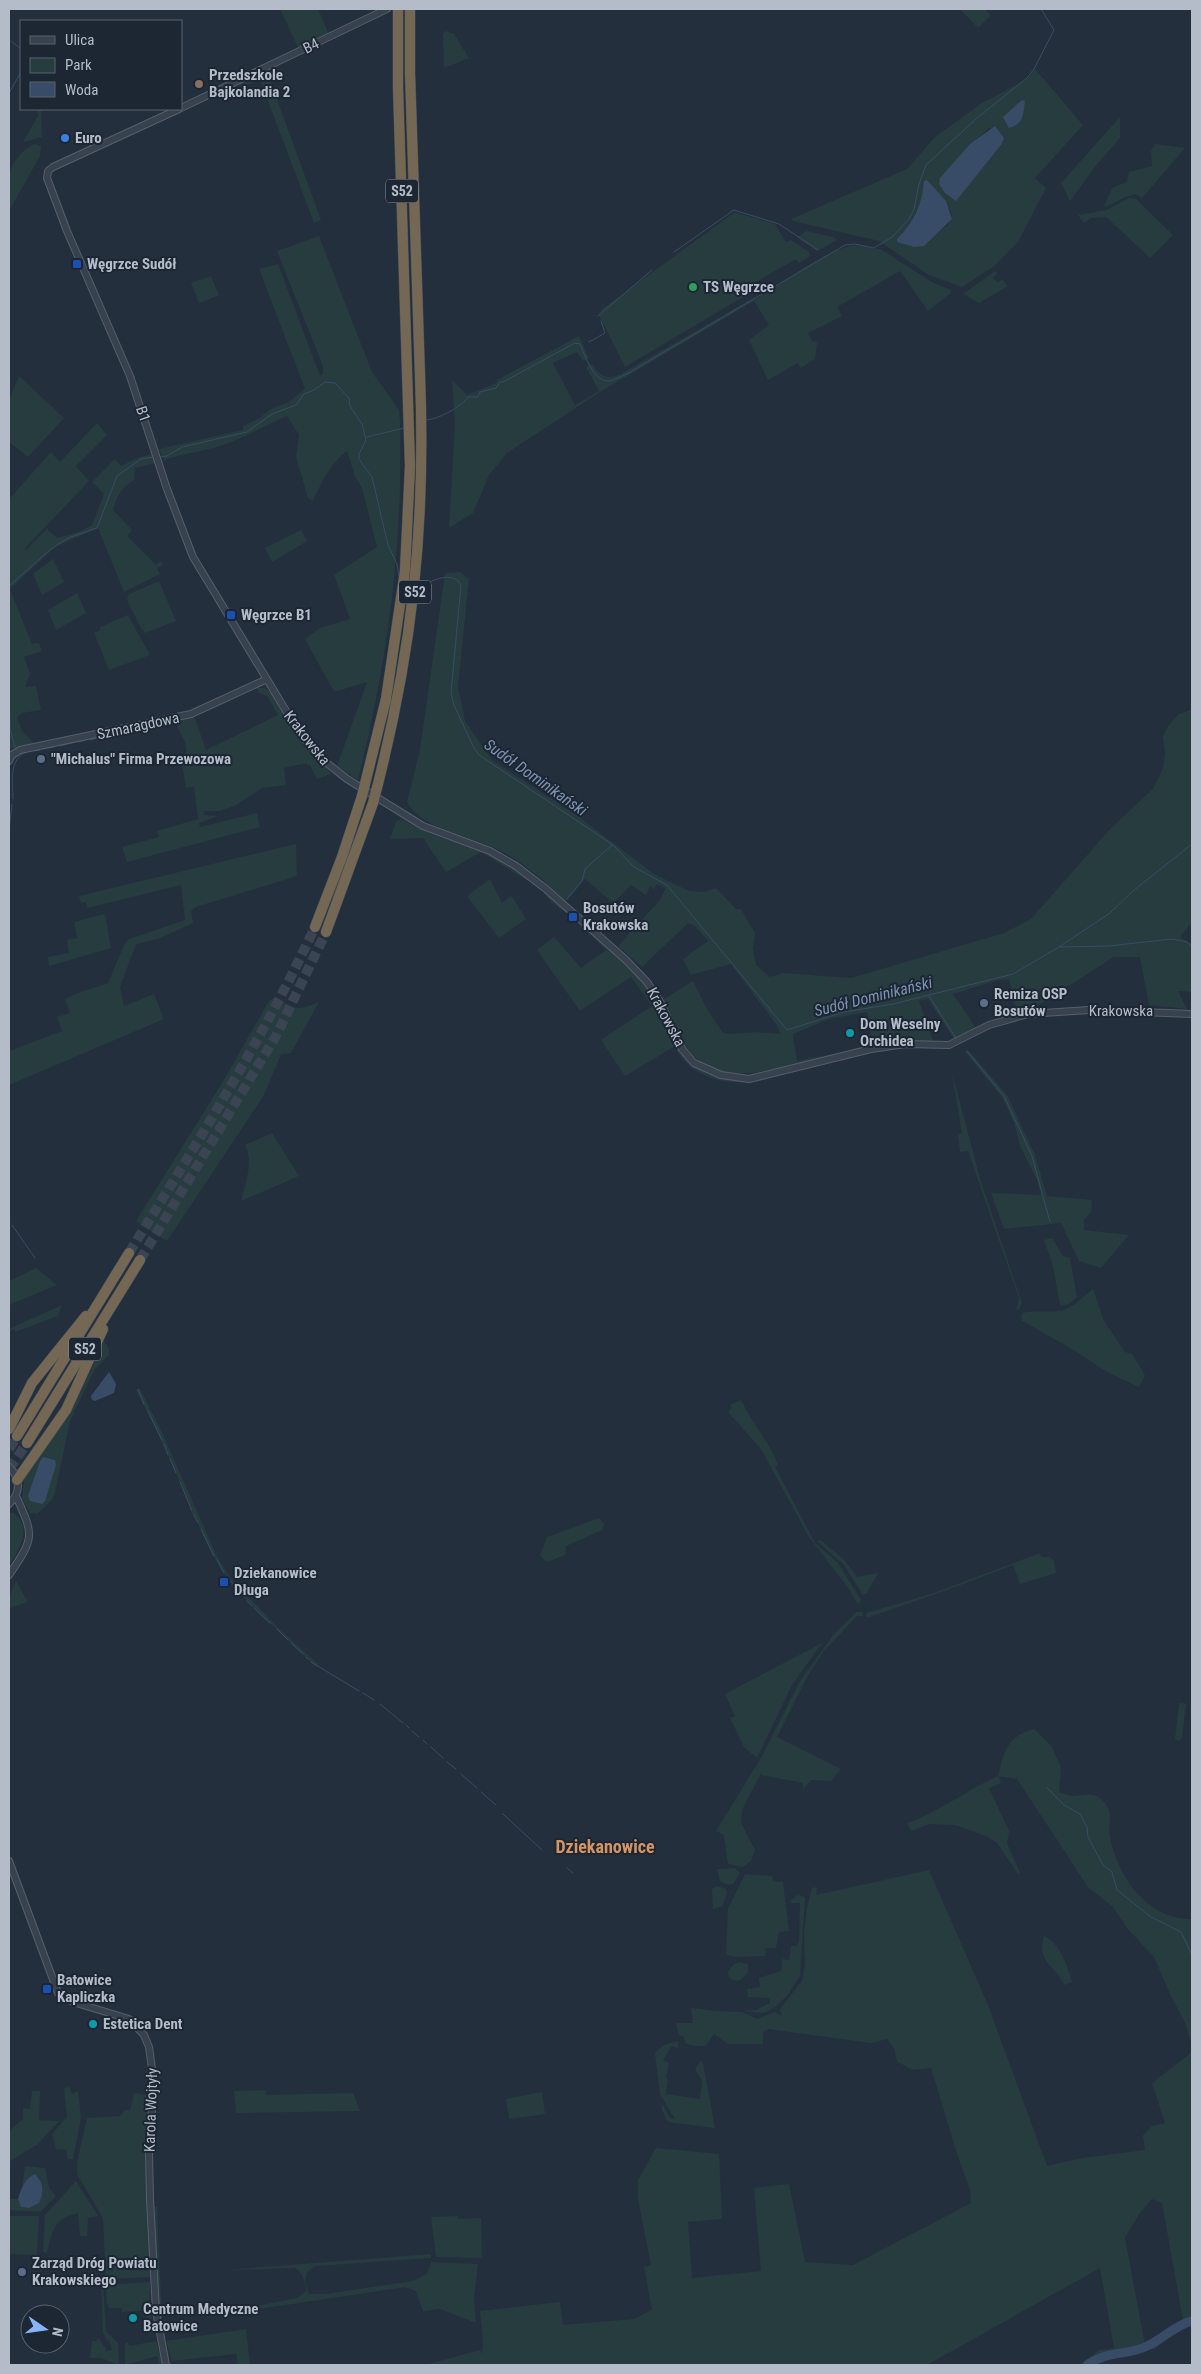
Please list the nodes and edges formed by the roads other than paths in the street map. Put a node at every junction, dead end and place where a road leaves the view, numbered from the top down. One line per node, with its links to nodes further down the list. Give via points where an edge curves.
1 (386, 9): 4 (street, B4)
2 (398, 9): 10 (highway, S52, bridge, via 410,466 405,570 388,688 362,796)
3 (410, 9): 11 (highway, S52, bridge, via 422,480 414,603 395,714 373,803)
4 (182, 107)
5 (176, 110): 6 (street, B4)
6 (48, 171): 7 (street, B1, via 51,192 130,376 193,557)
7 (250, 652): 8 (street, Krakowska)
8 (265, 680): 9 (street, Szmaragdowa, via 191,714 20,750); 12 (street, Krakowska, via 305,740 335,772 423,826 507,860 576,915 647,982 686,1055 714,1073 749,1079 871,1049 906,1044 948,1045 989,1025 1028,1014 1089,1010)
9 (9, 760)
10 (315, 927)
11 (326, 932)
12 (1192, 1014)
13 (130, 1253): 15 (highway, S52)
14 (140, 1260): 16 (highway, S52)
15 (102, 1299): 17 (highway, via 37,1376); 18 (highway, S52)
16 (112, 1305): 19 (highway, S52); 21 (highway, via 66,1410)
17 (9, 1429)
18 (17, 1436)
19 (27, 1442)
20 (9, 1467): 21 (street)
21 (17, 1480): 22 (street)
22 (16, 1496): 23 (street); 24 (street)
23 (9, 1504): 24 (street)
24 (26, 1516): 25 (street, via 29,1530 27,1546)
25 (9, 1575)
26 (9, 1861): 27 (street, Karola Wojtyły, via 58,1993 73,2002 129,2019 144,2035 149,2047 154,2083 149,2152 156,2311)
27 (166, 2365)

